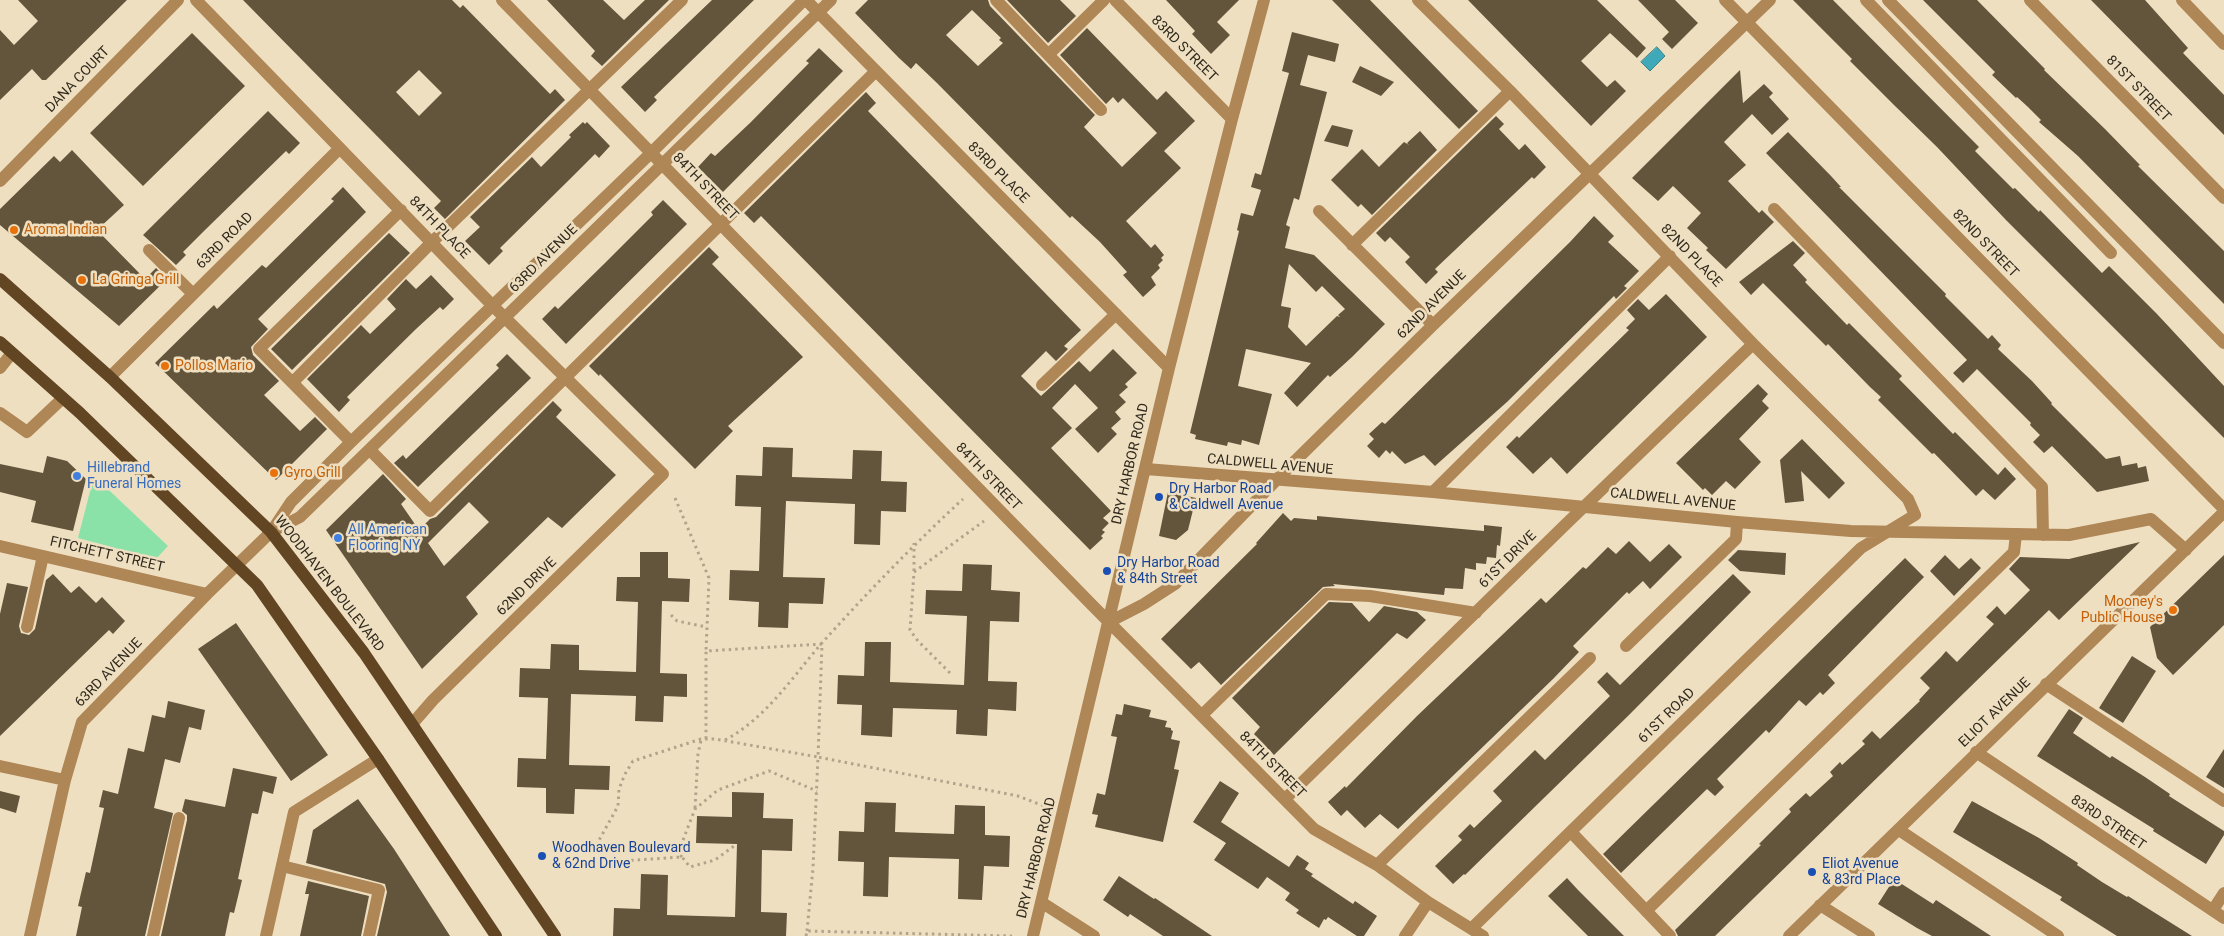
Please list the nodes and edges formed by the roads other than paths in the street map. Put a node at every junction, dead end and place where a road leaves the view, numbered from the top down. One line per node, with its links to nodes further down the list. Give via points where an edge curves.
1 (178, 0): 31 (street, DANA COURT)
2 (196, 0): 27 (street, 84TH PLACE)
3 (502, 0): 23 (street, 84TH STREET)
4 (682, 0): 23 (street)
5 (805, 0): 18 (street, 83RD PLACE); 28 (street, 63RD AVENUE)
6 (831, 0): 18 (street, 63RD AVENUE)
7 (996, 0): 21 (street)
8 (1104, 0): 21 (street)
9 (1115, 0): 26 (street, 83RD STREET)
10 (1264, 0): 26 (street, DRY HARBOR ROAD)
11 (1418, 0): 24 (street, 82ND PLACE)
12 (1725, 0): 19 (street, 82ND STREET)
13 (1770, 0): 19 (street, 62ND AVENUE)
14 (1866, 0): 40 (street)
15 (1888, 0): 49 (street)
16 (2030, 0): 32 (street, 81ST STREET)
17 (2182, 0): 20 (street)
18 (818, 12): 22 (street, 83RD PLACE); 29 (street, 63RD AVENUE)
19 (1747, 23): 30 (street, 62ND AVENUE); 67 (street, 82ND STREET)
20 (2224, 44)
21 (1049, 54): 25 (street)
22 (876, 71): 36 (street); 45 (street, 83RD PLACE)
23 (589, 89): 28 (street, 84TH STREET); 37 (street)
24 (1510, 91): 30 (street, 82ND PLACE); 38 (street)
25 (1102, 110)
26 (1232, 119): 53 (street, DRY HARBOR ROAD)
27 (340, 148): 34 (street, 84TH PLACE); 43 (street, 63RD ROAD)
28 (651, 153): 29 (street, 84TH STREET); 44 (street, 63RD AVENUE)
29 (662, 164): 36 (street, 84TH STREET); 46 (street, 63RD AVENUE)
30 (1589, 173): 41 (street, 82ND PLACE); 47 (street, 62ND AVENUE)
31 (0, 181)
32 (2224, 198)
33 (1774, 208): 72 (street, via 2042,487)
34 (401, 210): 37 (street, 84TH PLACE); 56 (street, via 260,349)
35 (1319, 211): 38 (street)
36 (722, 225): 55 (street); 79 (street, 84TH STREET)
37 (432, 242): 44 (street, 84TH PLACE); 56 (street)
38 (1352, 245): 47 (street)
39 (149, 250): 43 (street)
40 (2112, 253)
41 (1670, 256): 50 (street, 82ND PLACE); 65 (street)
42 (0, 279): 54 (main road, WOODHAVEN BOULEVARD)
43 (193, 294): 54 (street, 63RD ROAD)
44 (492, 304): 46 (street, 84TH PLACE); 60 (street, 63RD AVENUE)
45 (1116, 314): 53 (street, 83RD PLACE); 57 (street)
46 (506, 318): 55 (street, 84TH PLACE); 61 (street, 63RD AVENUE)
47 (1433, 325): 64 (street, 62ND AVENUE)
48 (0, 342): 51 (main road)
49 (2224, 343)
50 (1753, 344): 66 (street, 61ST DRIVE); 69 (street, 82ND PLACE, via 1908,499 1915,515)
51 (12, 353): 52 (street); 58 (main road)
52 (0, 368)
53 (1170, 368): 62 (street, DRY HARBOR ROAD)
54 (110, 377): 70 (main road, WOODHAVEN BOULEVARD)
55 (566, 378): 61 (street, via 430,511); 63 (street, 84TH PLACE)
56 (293, 382): 60 (street)
57 (1042, 385)
58 (63, 398): 59 (street, via 27,432); 76 (main road)
59 (0, 413)
60 (351, 442): 70 (street, 63RD AVENUE, via 291,502)
61 (370, 450): 70 (street, 63RD AVENUE, via 300,517)
62 (1146, 469): 64 (street, CALDWELL AVENUE); 79 (street, DRY HARBOR ROAD)
63 (663, 474): 85 (street, 62ND DRIVE)
64 (1277, 481): 65 (street, CALDWELL AVENUE); 79 (street, 62ND AVENUE, via 1175,584)
65 (1433, 492): 66 (street, CALDWELL AVENUE)
66 (1585, 506): 68 (street, CALDWELL AVENUE); 78 (street, 61ST DRIVE)
67 (2224, 511): 74 (street, ELIOT AVENUE)
68 (1737, 522): 69 (street, CALDWELL AVENUE); 81 (street, via 1736,539)
69 (1888, 531): 71 (street, CALDWELL AVENUE); 94 (street, 61ST ROAD, via 1861,548)
70 (271, 532): 76 (street, 63RD AVENUE); 85 (main road, WOODHAVEN BOULEVARD)
71 (2016, 534): 72 (street, CALDWELL AVENUE); 102 (street, via 2014,552)
72 (2043, 535): 74 (street, CALDWELL AVENUE, via 2069,535 2151,519)
73 (0, 546): 75 (street, FITCHETT STREET)
74 (2186, 550): 83 (street, ELIOT AVENUE)
75 (43, 556): 77 (street, FITCHETT STREET); 80 (street)
76 (236, 564): 77 (street, 63RD AVENUE); 87 (main road, via 257,585)
77 (207, 594): 89 (street, 63RD AVENUE, via 82,722)
78 (1476, 613): 84 (street, via 1370,596 1326,594); 90 (street, 61ST DRIVE)
79 (1109, 622): 84 (street, 84TH STREET); 98 (street, DRY HARBOR ROAD)
80 (27, 627)
81 (1626, 646)
82 (1590, 658): 95 (street)
83 (2046, 684): 86 (street, ELIOT AVENUE); 91 (street)
84 (1202, 715): 90 (street, 84TH STREET)
85 (413, 723): 110 (main road, WOODHAVEN BOULEVARD)
86 (1976, 752): 93 (street, ELIOT AVENUE); 101 (street, 83RD STREET)
87 (378, 759): 96 (street, via 294,812); 109 (main road)
88 (0, 766): 89 (street)
89 (65, 780): 105 (street, 63RD AVENUE)
90 (1285, 799): 95 (street, 84TH STREET, via 1314,829)
91 (2224, 801)
92 (179, 818): 106 (street)
93 (1899, 830): 100 (street, ELIOT AVENUE); 118 (street)
94 (1570, 832): 102 (street); 104 (street, 61ST ROAD)
95 (1376, 865): 99 (street, 84TH STREET)
96 (282, 866): 107 (street); 108 (street, via 379,890)
97 (2224, 893): 101 (street)
98 (1041, 902): 111 (street, DRY HARBOR ROAD); 112 (street)
99 (1428, 902): 104 (street, 84TH STREET); 113 (street)
100 (1820, 905): 116 (street, ELIOT AVENUE); 117 (street)
101 (2213, 910): 103 (street, 83RD STREET)
102 (1646, 911): 115 (street)
103 (2224, 918)
104 (1472, 928): 114 (street, 84TH STREET)
105 (30, 936)
106 (153, 936)
107 (266, 936)
108 (369, 936)
109 (496, 936)
110 (555, 936)
111 (1033, 936)
112 (1094, 936)
113 (1405, 936)
114 (1483, 936)
115 (1670, 936)
116 (1789, 936)
117 (1869, 936)
118 (2058, 936)

